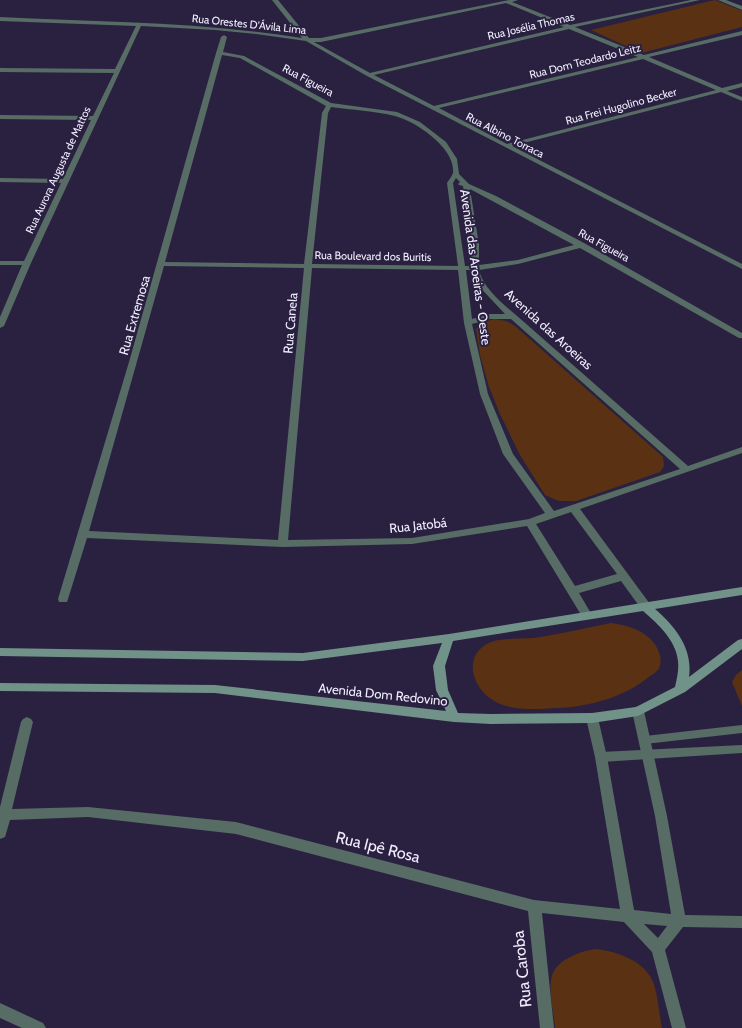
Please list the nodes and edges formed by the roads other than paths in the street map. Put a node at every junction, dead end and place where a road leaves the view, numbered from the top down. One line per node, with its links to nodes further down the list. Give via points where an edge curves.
1 (275, 0): 12 (street, Rua Albino Torraca)
2 (516, 0): 5 (street, Rua Orestes D'Ávila Lima)
3 (698, 0): 9 (street, Rua Josélia Thomas)
4 (721, 0): 6 (street)
5 (507, 2): 9 (street); 12 (street, Rua Orestes D'Ávila Lima, via 321,40)
6 (742, 8)
7 (0, 19): 8 (street, Rua Orestes D'Ávila Lima)
8 (139, 25): 12 (street, Rua Orestes D'Ávila Lima, via 215,28); 16 (street, Rua Aurora Augusta de Mattos)
9 (569, 27): 14 (street); 17 (street, Rua Josélia Thomas)
10 (742, 33): 14 (street, Rua Dom Teodardo Leitz)
11 (224, 37): 13 (street, Rua Extremosa)
12 (307, 40): 17 (street, Rua Albino Torraca)
13 (219, 53): 21 (street, Rua Figueira, via 242,57); 34 (street, Rua Extremosa)
14 (644, 57): 19 (street); 22 (street, Rua Dom Teodardo Leitz)
15 (0, 70): 16 (street)
16 (117, 71): 24 (street, Rua Aurora Augusta de Mattos)
17 (369, 75): 22 (street, Rua Albino Torraca)
18 (742, 85): 19 (street, Rua Frei Hugolino Becker)
19 (721, 90): 20 (street); 25 (street, Rua Frei Hugolino Becker)
20 (742, 98)
21 (329, 105): 26 (street, Rua Figueira, via 397,114 418,123 444,143 454,159); 35 (street, Rua Canela, via 325,113)
22 (433, 108): 25 (street, Rua Albino Torraca)
23 (0, 116): 24 (street)
24 (95, 118): 28 (street, Rua Aurora Augusta de Mattos)
25 (506, 146): 36 (street, Rua Albino Torraca)
26 (456, 174): 29 (street, Avenida das Aroeiras - Oeste); 30 (street)
27 (0, 180): 28 (street)
28 (66, 181): 33 (street, Rua Aurora Augusta de Mattos)
29 (450, 183): 30 (street, Rua Figueira); 37 (street, Avenida das Aroeiras - Oeste)
30 (466, 184): 31 (street, Rua Figueira); 38 (street, Avenida das Aroeiras, via 475,245)
31 (581, 245): 38 (street, Rua Boulevard dos Buritis, via 518,262); 42 (street, Rua Figueira)
32 (0, 263): 33 (street)
33 (27, 263): 41 (street, Rua Aurora Augusta de Mattos)
34 (161, 264): 35 (street, Rua Boulevard dos Buritis); 48 (street, Rua Extremosa)
35 (308, 266): 37 (street, Rua Boulevard dos Buritis); 49 (street, Rua Canela)
36 (742, 267)
37 (462, 268): 38 (street, Rua Boulevard dos Buritis); 40 (street, Avenida das Aroeiras - Oeste)
38 (475, 268): 39 (street, Avenida das Aroeiras, via 477,279)
39 (513, 317): 40 (street, via 497,315 482,317); 44 (street, Avenida das Aroeiras)
40 (468, 323): 46 (street, Avenida das Aroeiras - Oeste, via 484,394 508,454)
41 (0, 326)
42 (742, 336)
43 (742, 450): 44 (street, Rua Jatobá)
44 (687, 470): 45 (street, Rua Jatobá)
45 (573, 507): 46 (street, Rua Jatobá); 50 (street)
46 (551, 514): 47 (street, Rua Jatobá)
47 (530, 522): 49 (street, Rua Jatobá, via 412,541); 51 (street)
48 (83, 534): 49 (street, Rua Jatobá); 53 (street, Rua Extremosa)
49 (283, 544)
50 (624, 576): 51 (street); 54 (street)
51 (572, 591): 55 (street)
52 (742, 591): 54 (street)
53 (63, 598)
54 (646, 607): 55 (street); 60 (street, via 660,619 678,642 684,661)
55 (587, 615): 56 (street)
56 (449, 638): 58 (street, via 304,656); 62 (street, via 439,666 442,690)
57 (742, 643): 60 (street, Avenida Dom Redovino)
58 (0, 652)
59 (0, 687): 62 (street, Avenida Dom Redovino, via 215,689)
60 (681, 689): 61 (street, Avenida Dom Redovino)
61 (638, 711): 63 (street, Avenida Dom Redovino); 66 (street)
62 (454, 717): 63 (street, Avenida Dom Redovino)
63 (592, 718): 69 (street)
64 (27, 722): 70 (street)
65 (742, 729): 66 (lane)
66 (645, 740): 68 (street)
67 (742, 749): 68 (lane)
68 (649, 755): 69 (lane); 74 (street)
69 (601, 757): 73 (street)
70 (5, 815): 71 (street); 72 (street, Rua Ipê Rosa, via 88,812 236,828)
71 (0, 833)
72 (534, 906): 73 (street, Rua Ipê Rosa); 79 (street, Rua Caroba)
73 (628, 916): 74 (street, Rua Ipê Rosa); 76 (street)
74 (679, 921): 75 (street, Rua Ipê Rosa); 76 (street)
75 (742, 922)
76 (658, 949): 80 (street)
77 (0, 1010): 78 (street)
78 (38, 1028)
79 (547, 1028)
80 (679, 1028)

